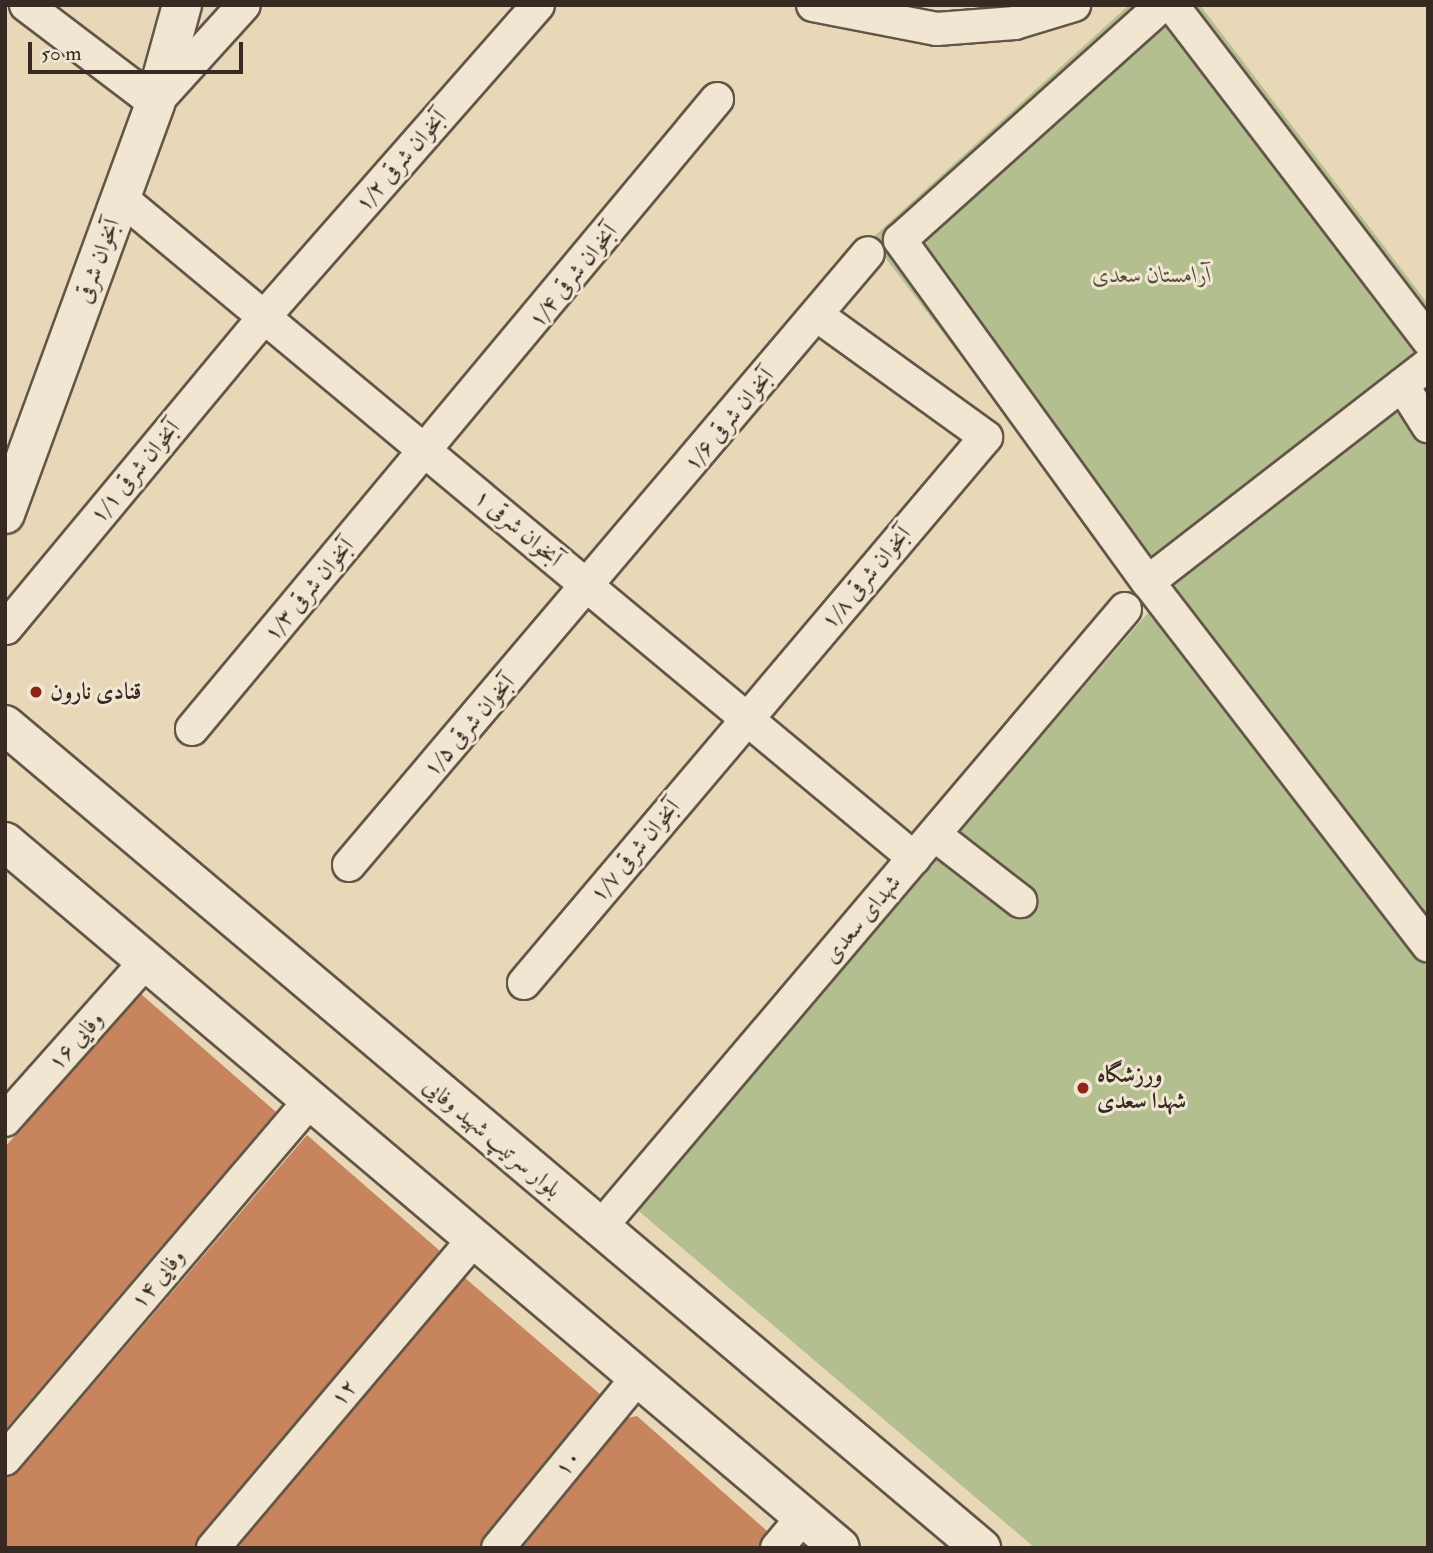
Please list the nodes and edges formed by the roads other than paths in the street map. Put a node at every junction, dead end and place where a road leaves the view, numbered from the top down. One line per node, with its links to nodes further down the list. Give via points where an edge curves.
1 (26, 5): 10 (street)
2 (182, 5): 10 (main road, آبخوان شرقی)
3 (244, 5): 10 (street)
4 (538, 5): 14 (street, آبخوان شرقی ۱/۲)
5 (813, 5): 6 (street, via 937,29 1015,23)
6 (1074, 5)
7 (1162, 5): 21 (street, via 900,240)
8 (1172, 5): 15 (street)
9 (717, 99): 19 (street, آبخوان شرقی ۱/۴)
10 (155, 103): 11 (main road, آبخوان شرقی)
11 (121, 198): 14 (street, آبخوان شرقی ۱); 20 (main road, آبخوان شرقی)
12 (868, 253): 13 (street, آبخوان شرقی ۱/۶)
13 (817, 315): 22 (street, آبخوان شرقی ۱/۶); 25 (street, آبخوان شرقی ۱/۸, via 986,436)
14 (264, 317): 19 (street, آبخوان شرقی ۱); 24 (street, آبخوان شرقی ۱/۱)
15 (1428, 340)
16 (1428, 365): 17 (street)
17 (1402, 385): 18 (street); 21 (street)
18 (1428, 426)
19 (426, 451): 22 (street, آبخوان شرقی ۱); 27 (street, آبخوان شرقی ۱/۳)
20 (5, 514)
21 (1148, 582): 33 (street)
22 (590, 588): 25 (street, آبخوان شرقی ۱); 31 (street, آبخوان شرقی ۱/۵)
23 (1125, 609): 28 (street, شهدای سعدی)
24 (6, 628)
25 (747, 719): 30 (street, آبخوان شرقی ۱); 35 (street, آبخوان شرقی ۱/۷)
26 (5, 724): 38 (main road, بلوار سرتیپ شهید وفایی)
27 (192, 729)
28 (935, 835): 30 (street, شهدای سعدی); 32 (street)
29 (5, 842): 34 (main road)
30 (914, 858): 38 (street, شهدای سعدی)
31 (349, 865)
32 (1020, 901)
33 (1423, 928)
34 (146, 961): 36 (main road); 37 (street, وفایی ۱۶)
35 (524, 983)
36 (310, 1100): 39 (main road); 41 (street, وفایی ۱۴)
37 (5, 1120)
38 (599, 1229): 47 (main road, بلوار سرتیپ شهید وفایی)
39 (474, 1239): 40 (main road); 43 (street, ۱۲)
40 (638, 1377): 42 (main road); 44 (street, ۱۰)
41 (5, 1459)
42 (803, 1517): 45 (street); 46 (main road)
43 (213, 1548)
44 (498, 1548)
45 (777, 1548)
46 (840, 1548)
47 (981, 1548)

